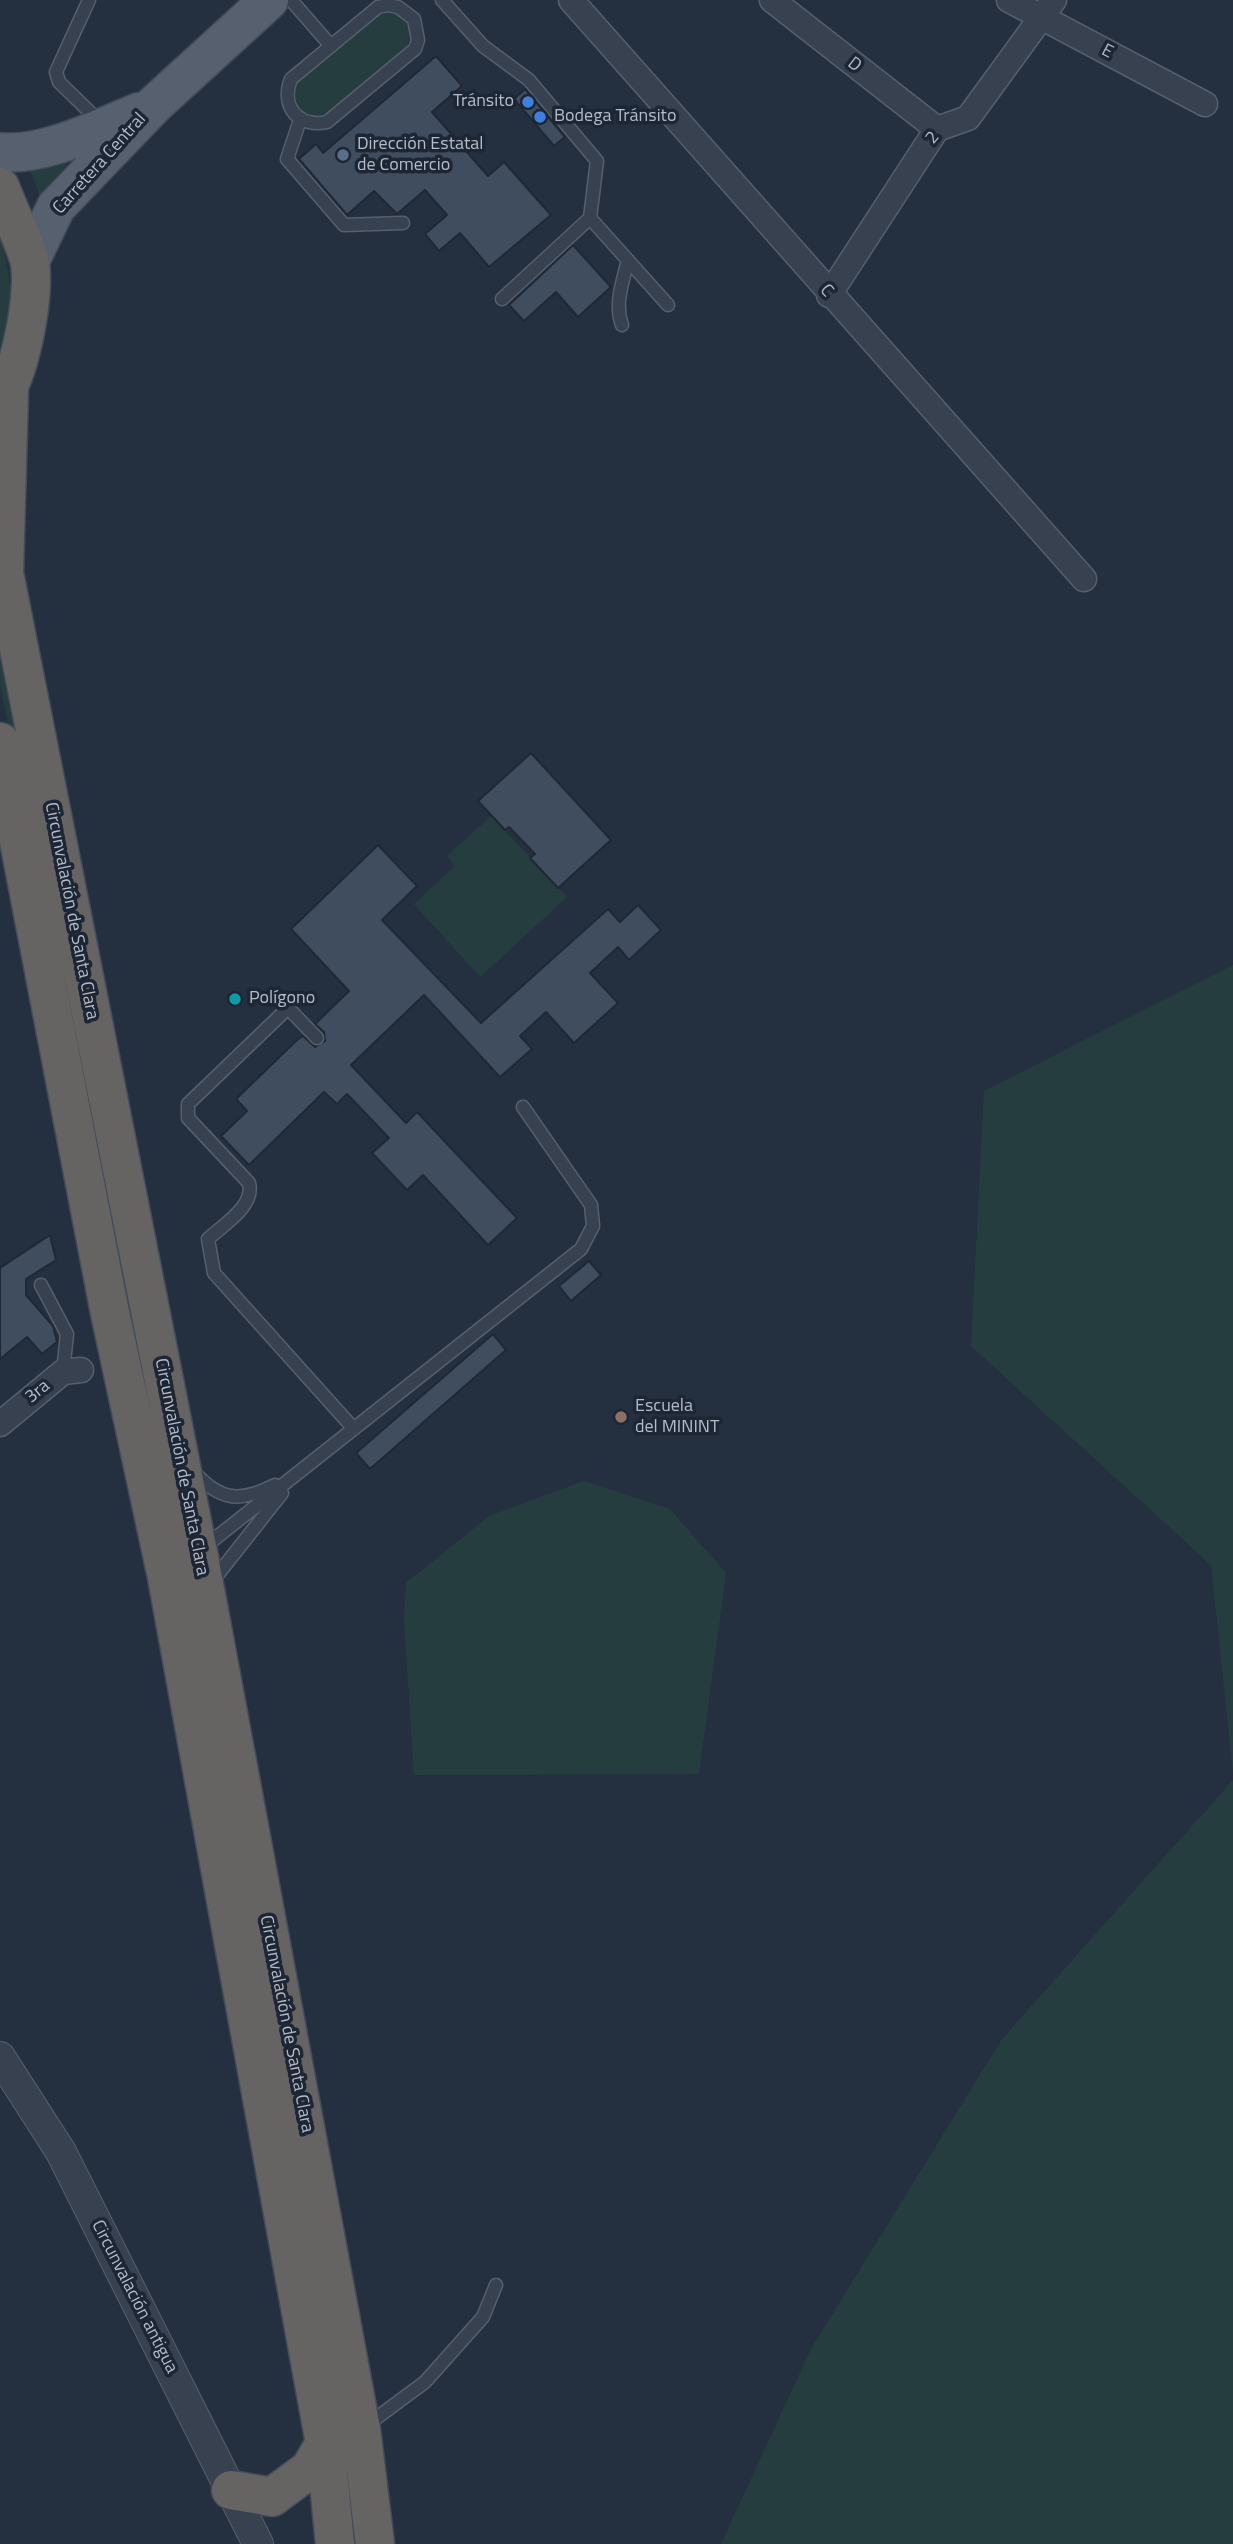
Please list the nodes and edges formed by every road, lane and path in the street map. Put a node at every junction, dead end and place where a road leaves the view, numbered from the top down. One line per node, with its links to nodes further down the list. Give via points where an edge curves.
1 (89, 0): 13 (lane, via 56,72 59,82)
2 (269, 0): 11 (main road, Carretera Central)
3 (291, 0): 9 (lane)
4 (442, 0): 17 (lane, via 483,46 529,80 597,161)
5 (571, 0): 21 (street, C)
6 (772, 0): 14 (street, D)
7 (1009, 0): 8 (street, E)
8 (1047, 8): 10 (street, E); 14 (street, 2, via 968,118)
9 (331, 46): 12 (lane, via 290,79 286,97); 12 (lane, via 378,7 398,7 414,19 418,29 415,49 327,122)
10 (1205, 104)
11 (154, 106): 13 (main road, Carretera Central); 20 (main road, Carretera Central, via 56,207)
12 (300, 120): 18 (lane, via 288,159 344,225)
13 (104, 126): 15 (main road, Carretera Central, via 71,140)
14 (937, 129): 21 (street, 2)
15 (0, 152)
16 (0, 187): 20 (highway)
17 (590, 218): 19 (lane); 22 (lane)
18 (403, 223)
19 (628, 260): 23 (lane); 24 (lane, via 619,300)
20 (30, 261): 25 (highway, Circunvalación de Santa Clara, via 29,310)
21 (829, 295): 26 (street, C)
22 (502, 299)
23 (668, 305)
24 (622, 325)
25 (5, 395): 34 (highway, Circunvalación de Santa Clara, via 4,573)
26 (1084, 579)
27 (0, 742): 36 (highway, Circunvalación de Santa Clara, via 110,1312)
28 (317, 1038): 33 (lane, via 288,1008 188,1104 187,1118 249,1182 251,1192 247,1202 208,1239 214,1273)
29 (523, 1107): 33 (lane, via 591,1205 593,1226 581,1249)
30 (40, 1285): 31 (lane, via 67,1334)
31 (72, 1371): 32 (street, 3ra)
32 (1, 1421)
33 (354, 1429): 35 (lane)
34 (179, 1456): 35 (lane, via 207,1486 233,1497 254,1496); 36 (highway, Circunvalación de Santa Clara)
35 (298, 1474): 36 (lane); 36 (lane, via 229,1557)
36 (187, 1570): 39 (highway, Circunvalación de Santa Clara); 40 (highway, Circunvalación de Santa Clara)
37 (0, 2057): 41 (street, Circunvalación antigua, via 61,2152)
38 (496, 2285): 39 (lane, via 483,2316 425,2382)
39 (361, 2429): 44 (highway, Circunvalación de Santa Clara)
40 (324, 2443): 41 (highway, via 310,2469 272,2497); 43 (highway, Circunvalación de Santa Clara)
41 (230, 2490): 42 (street, Circunvalación antigua)
42 (258, 2544)
43 (335, 2544)
44 (375, 2544)

